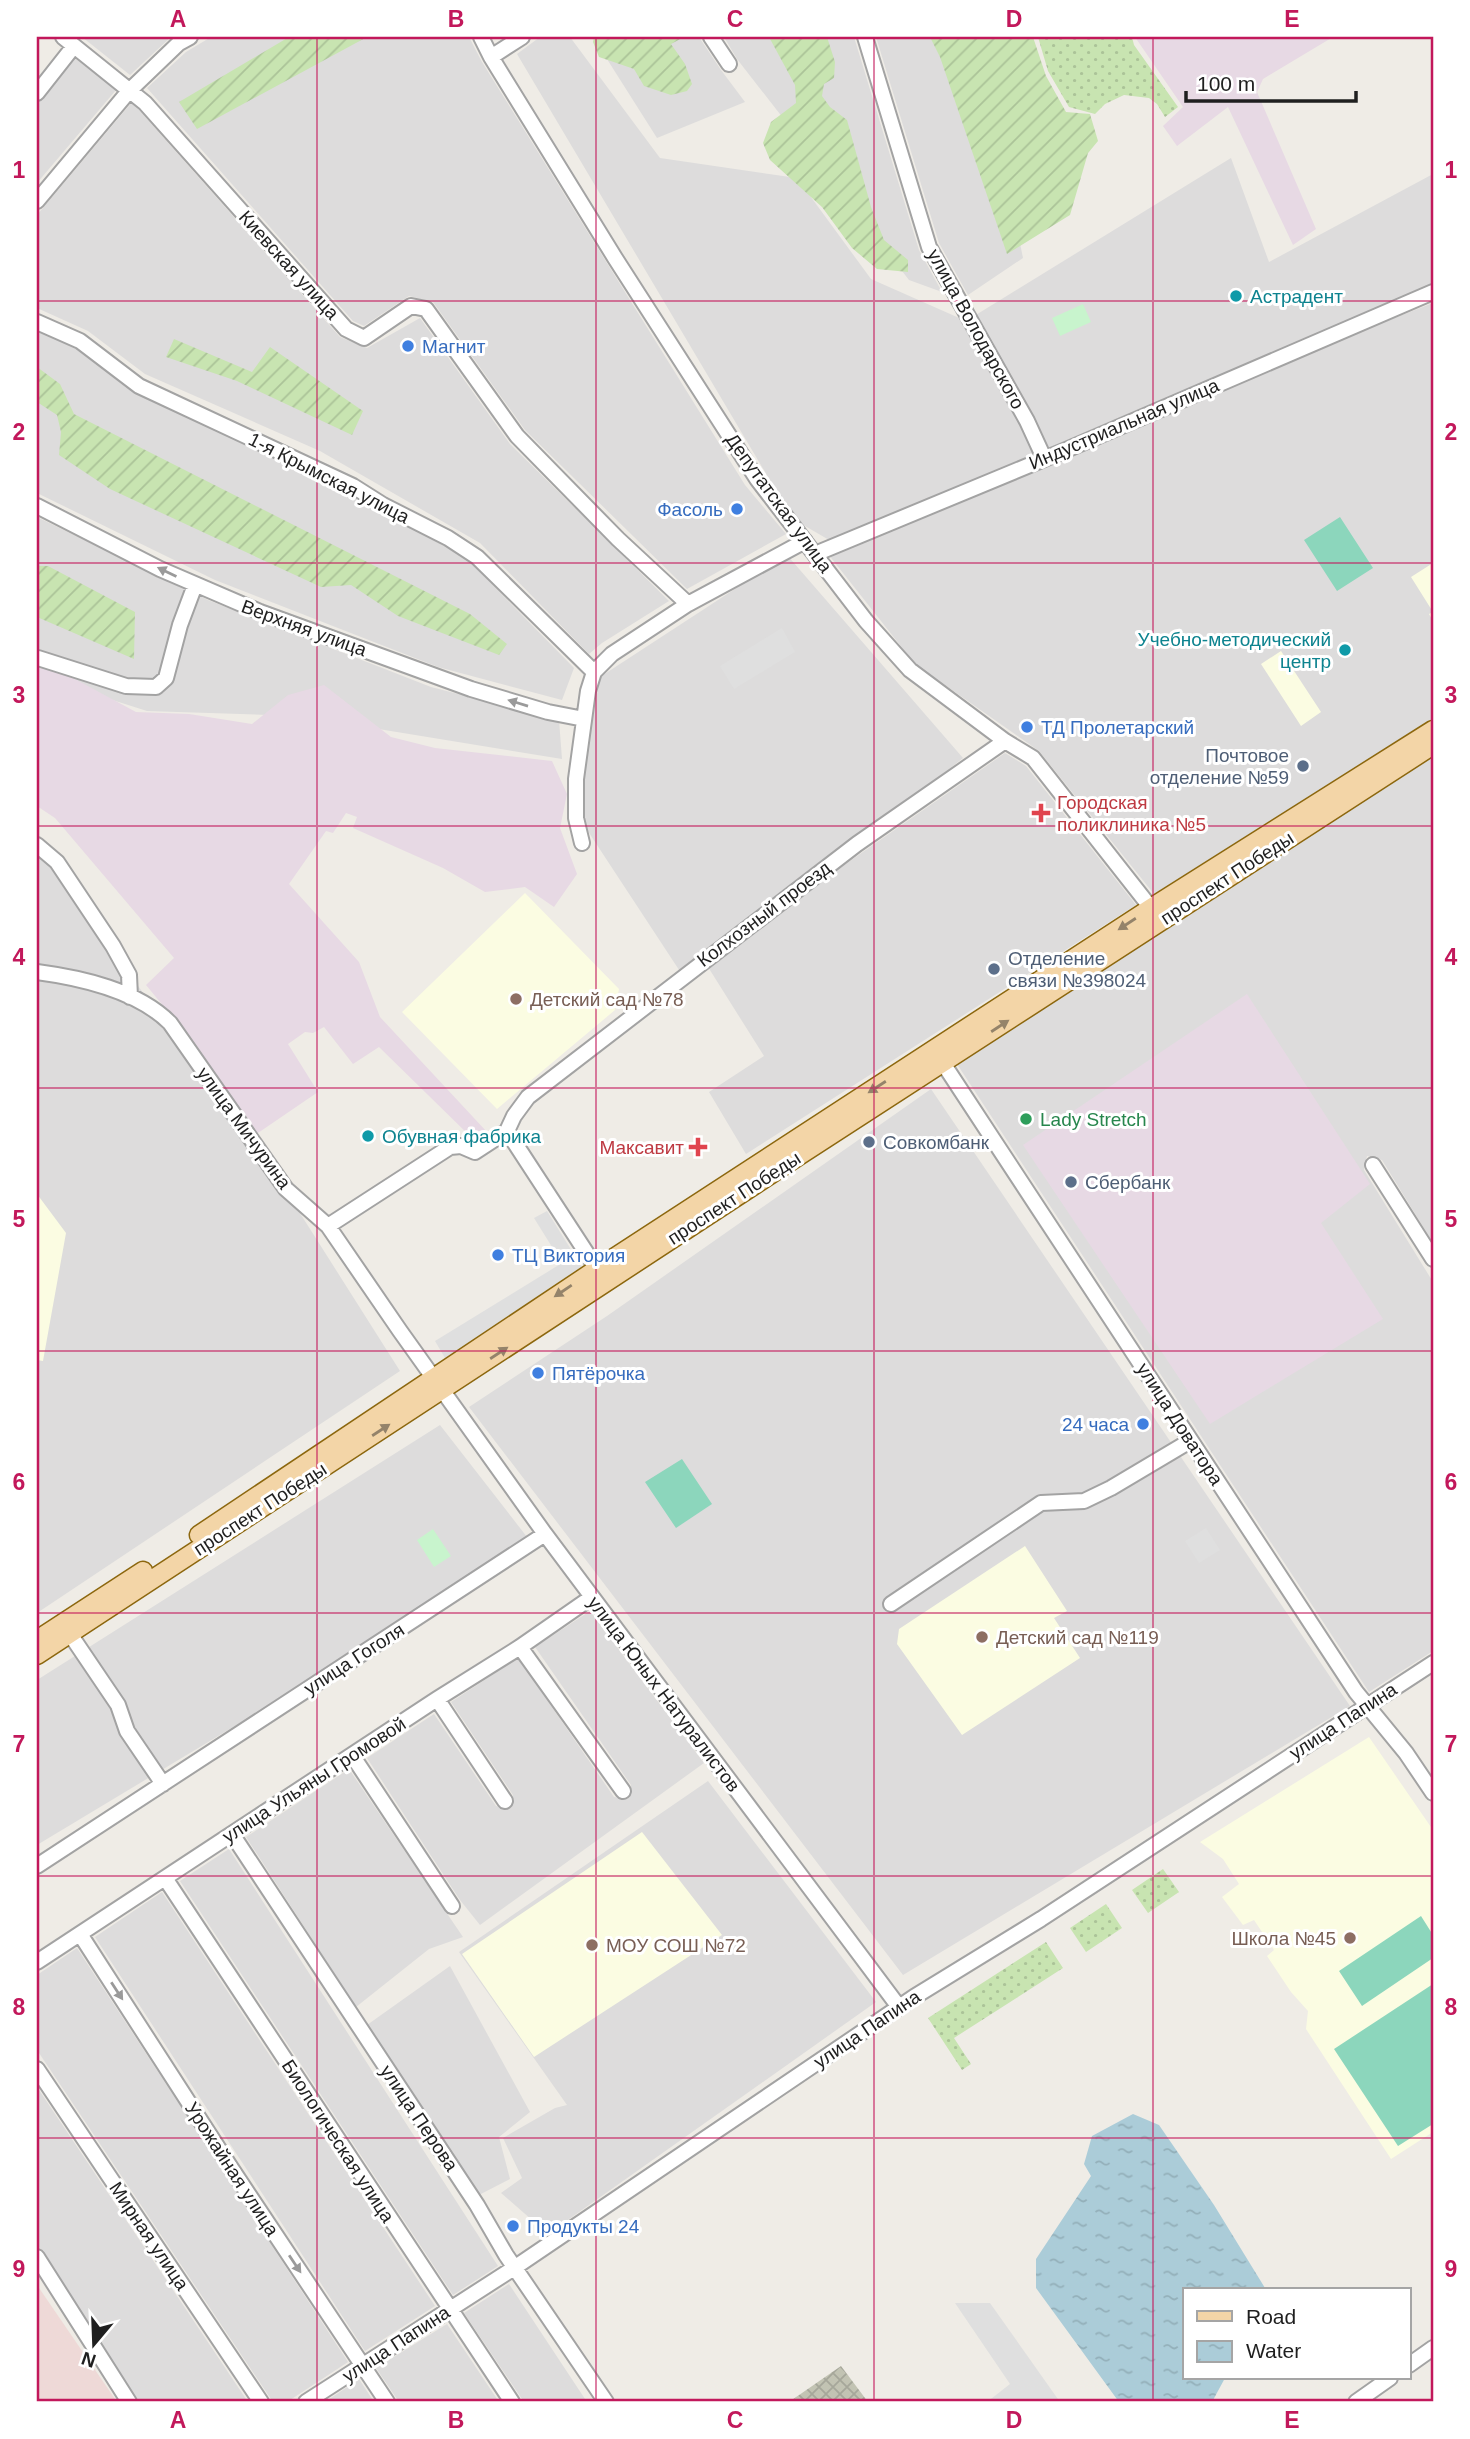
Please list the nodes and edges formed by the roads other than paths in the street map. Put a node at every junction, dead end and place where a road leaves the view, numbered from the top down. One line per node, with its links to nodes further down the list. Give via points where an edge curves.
1 (190, 37): 9 (street)
2 (481, 37): 7 (street, Депутатская улица)
3 (522, 37): 7 (street)
4 (711, 37): 8 (street)
5 (864, 37): 14 (street, улица Володарского, via 929,247)
6 (69, 41): 9 (street, Киевская улица); 10 (street)
7 (491, 57): 16 (street, Депутатская улица, via 757,479)
8 (729, 64)
9 (129, 91): 11 (street); 19 (street, Киевская улица, via 145,103 346,329 365,338 411,306 426,309 517,436)
10 (37, 93)
11 (37, 201)
12 (1433, 292): 14 (street, Индустриальная улица)
13 (37, 322): 21 (street, 1-я Крымская улица, via 80,341 139,386 353,486 448,538 477,557)
14 (1044, 458): 17 (street, Индустриальная улица)
15 (37, 506): 18 (street, Верхняя улица, one-way to 15)
16 (805, 541): 17 (street, Депутатская улица); 19 (street)
17 (815, 554): 24 (street, Депутатская улица, via 910,670)
18 (195, 585): 20 (street, via 168,671 156,687 126,686); 22 (street, Верхняя улица, one-way to 18, via 435,677)
19 (688, 604): 21 (street, via 612,653)
20 (38, 658)
21 (594, 671): 22 (street)
22 (584, 719): 26 (street, via 576,779 576,818)
23 (1433, 730): 28 (main road, проспект Победы)
24 (1005, 741): 28 (street, Депутатская улица, via 1032,758); 32 (street, Колхозный проезд, via 847,851 528,1097)
25 (1433, 745): 31 (main road, проспект Победы, one-way to 25)
26 (582, 843)
27 (37, 845): 30 (street, via 57,862 113,946 129,975)
28 (1151, 908): 31 (main road, проспект Победы, one-way to 31)
29 (37, 972): 30 (street, улица Мичурина)
30 (130, 997): 34 (street, улица Мичурина, via 170,1023 286,1189)
31 (938, 1057): 36 (main road, проспект Победы, one-way to 36); 37 (main road, проспект Победы, one-way to 31); 38 (street, улица Доватора)
32 (507, 1131): 34 (street, Колхозный проезд, via 475,1152 450,1147); 36 (street)
33 (1373, 1165): 35 (street)
34 (328, 1226): 37 (street, улица Мичурина)
35 (1433, 1259)
36 (597, 1269): 37 (main road, проспект Победы, one-way to 37)
37 (437, 1384): 39 (street, улица Юных Натуралистов); 42 (main road, проспект Победы, one-way to 37); 43 (main road, проспект Победы)
38 (1191, 1441): 41 (street, via 1084,1501 1041,1503); 48 (street, улица Доватора)
39 (545, 1534): 40 (street, улица Юных Натуралистов); 50 (street, улица Гоголя)
40 (592, 1597): 44 (street, улица Ульяны Громовой); 60 (street, улица Юных Натуралистов)
41 (891, 1604)
42 (70, 1634): 45 (main road, проспект Победы); 50 (street)
43 (37, 1640)
44 (520, 1647): 47 (street, улица Ульяны Громовой); 51 (street)
45 (37, 1655)
46 (1433, 1663): 48 (street, улица Папина)
47 (437, 1699): 49 (street, улица Ульяны Громовой); 53 (street)
48 (1366, 1706): 52 (street, улица Доватора); 60 (street, улица Папина)
49 (352, 1755): 54 (street, улица Ульяны Громовой); 57 (street)
50 (163, 1784): 55 (street, улица Гоголя)
51 (622, 1791)
52 (1433, 1793)
53 (505, 1801)
54 (232, 1834): 56 (street, улица Ульяны Громовой); 63 (street, улица Перова, via 477,2205)
55 (37, 1866)
56 (165, 1878): 58 (street, улица Ульяны Громовой); 64 (street, Биологическая улица)
57 (452, 1906)
58 (80, 1934): 59 (street, улица Ульяны Громовой); 67 (street, Урожайная улица, one-way to 67)
59 (37, 1962)
60 (899, 2007): 63 (street, улица Папина)
61 (37, 2069): 70 (street, Мирная улица)
62 (37, 2257): 69 (street)
63 (514, 2269): 64 (street, улица Папина); 74 (street, улица Перова)
64 (450, 2309): 67 (street, улица Папина); 73 (street, Биологическая улица)
65 (1433, 2348): 66 (street)
66 (1410, 2364)
67 (362, 2365): 71 (street, улица Папина); 72 (street, Урожайная улица)
68 (1387, 2380): 75 (street)
69 (129, 2402)
70 (261, 2402)
71 (306, 2402)
72 (387, 2402)
73 (512, 2402)
74 (606, 2402)
75 (1356, 2402)

